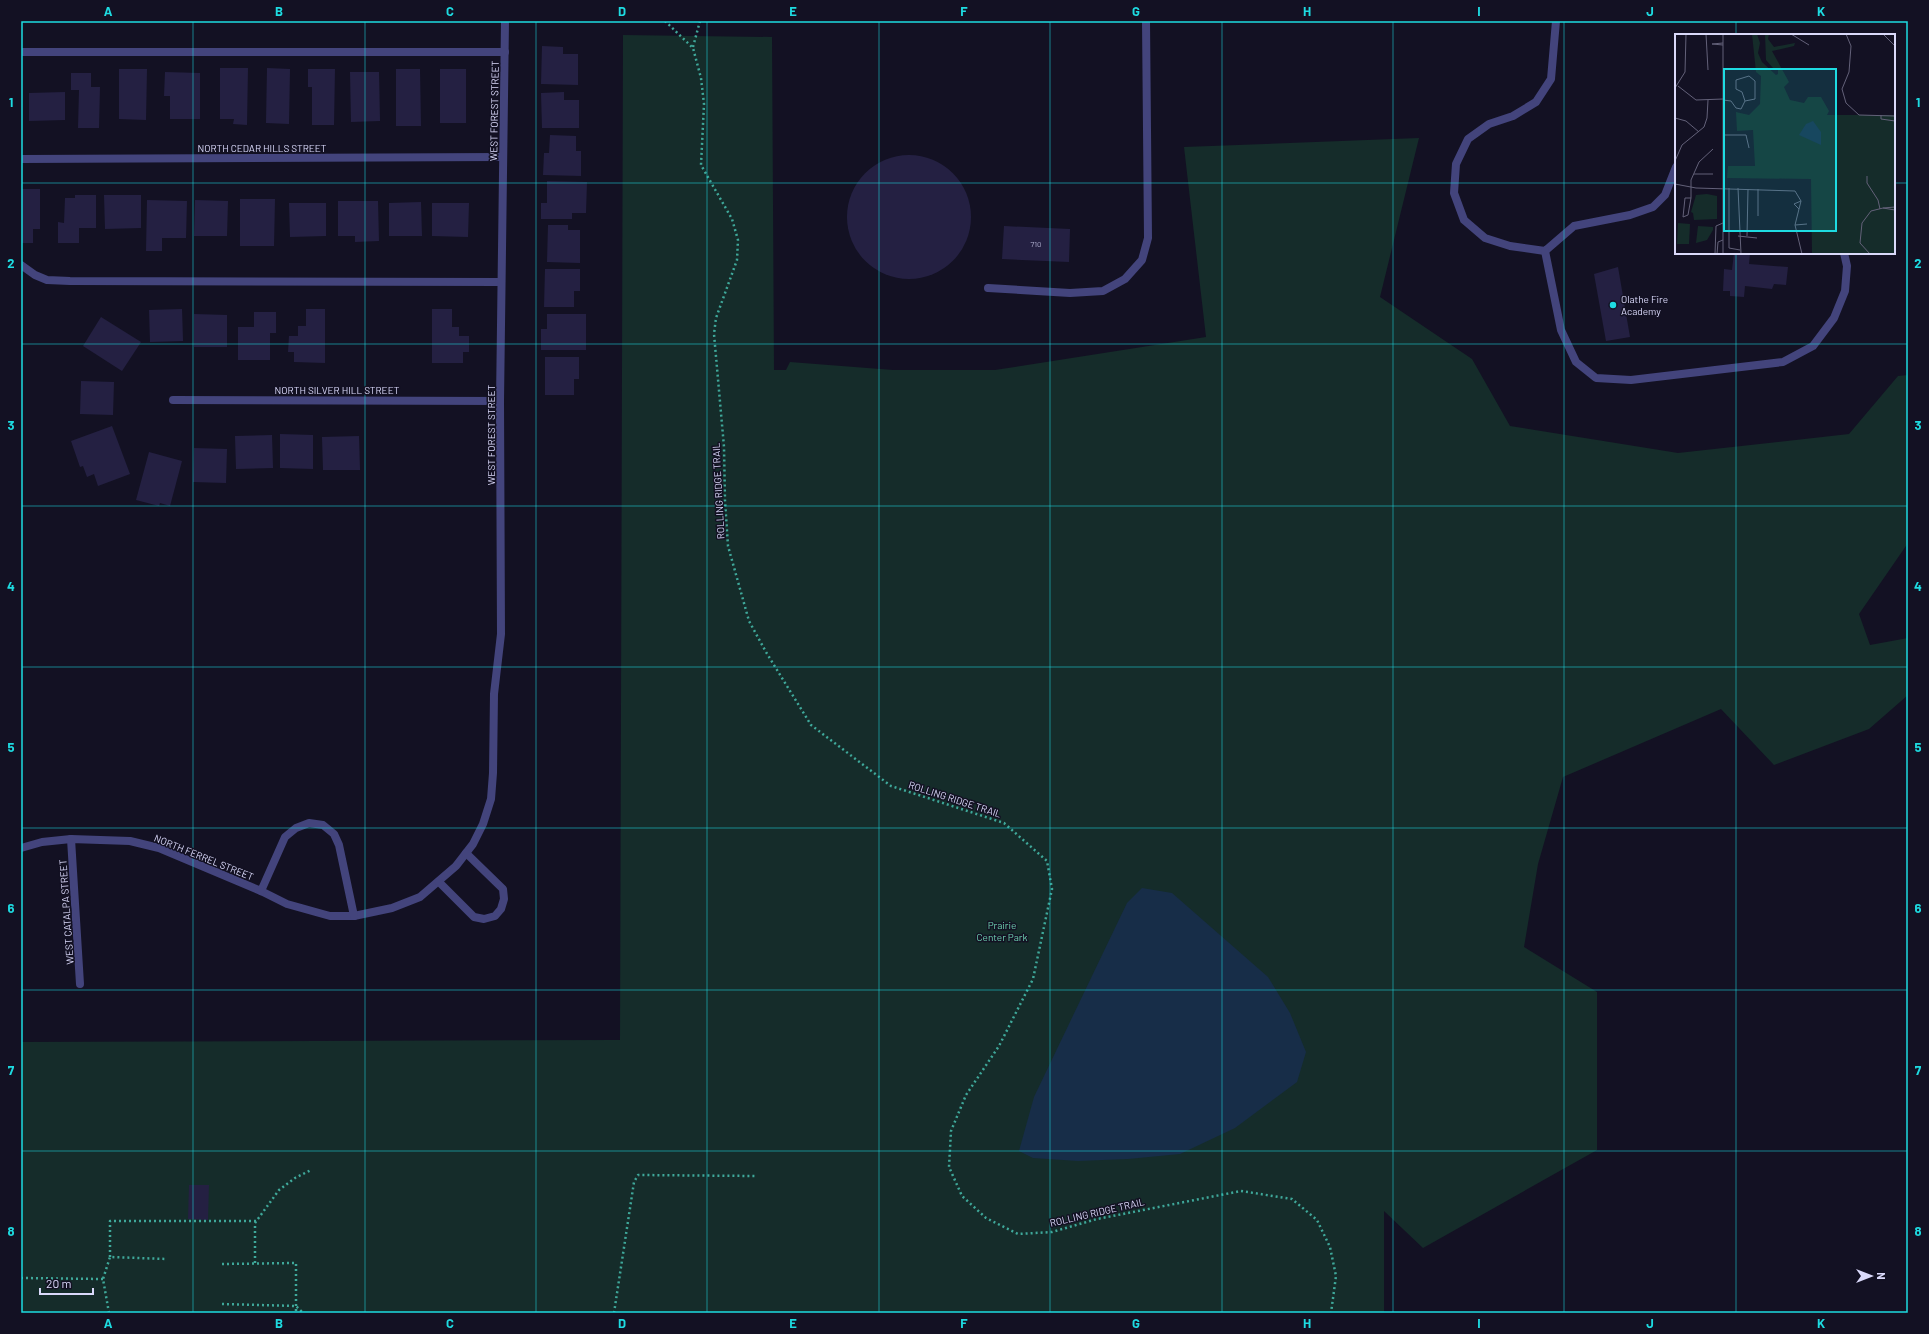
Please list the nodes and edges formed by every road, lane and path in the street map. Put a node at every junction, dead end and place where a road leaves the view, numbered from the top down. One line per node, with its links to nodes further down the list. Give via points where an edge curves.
1 (505, 21): 8 (street, WEST FOREST STREET)
2 (665, 21): 6 (path)
3 (700, 21): 6 (path, ROLLING RIDGE TRAIL)
4 (1146, 21): 16 (street, via 1148,238 1142,260 1125,279 1103,291 1070,293)
5 (1556, 21): 12 (street, via 1551,78 1536,102 1513,116 1489,124 1468,139 1456,164 1454,193 1464,220 1485,238 1510,246)
6 (693, 48): 42 (path, ROLLING RIDGE TRAIL, via 701,78 704,104 701,165 732,219 738,240 737,260 716,318 714,334 724,447 728,546 747,613 766,652 812,725 890,786 1004,823 1047,861 1052,889 1033,979 999,1046 966,1095 951,1132 949,1167 962,1196 986,1218 1018,1234 1052,1232 1097,1219 1241,1191 1292,1199 1317,1220 1330,1247 1336,1276)
7 (21, 52): 8 (street)
8 (505, 52): 9 (street, WEST FOREST STREET)
9 (503, 157): 10 (street, NORTH CEDAR HILLS STREET); 15 (street, WEST FOREST STREET)
10 (21, 159)
11 (1675, 170): 12 (street, via 1665,196 1653,207 1630,215 1574,226)
12 (1545, 251): 13 (street, via 1561,330 1576,362 1596,378 1631,380 1783,362 1813,346 1834,318 1845,291 1847,266)
13 (1844, 254)
14 (21, 266): 15 (street, via 47,280 70,281)
15 (502, 282): 18 (street, WEST FOREST STREET)
16 (988, 288)
17 (173, 400): 18 (street, NORTH SILVER HILL STREET)
18 (500, 401): 20 (street, WEST FOREST STREET, via 502,608 494,694 493,773 491,798 483,824)
19 (71, 839): 21 (street, NORTH FERREL STREET, via 42,842); 24 (street, NORTH FERREL STREET, via 130,841 159,848); 26 (street, WEST CATALPA STREET)
20 (473, 844): 22 (street, NORTH FERREL STREET)
21 (21, 848)
22 (466, 852): 23 (street, NORTH FERREL STREET); 23 (street, via 503,889 502,909 495,916 484,919 474,917)
23 (439, 882): 25 (street, NORTH FERREL STREET, via 420,896 392,908)
24 (261, 891): 25 (street, NORTH FERREL STREET, via 306,911 330,916); 25 (street, NORTH FERREL STREET, via 285,837 296,828 309,823 323,825 334,834 339,844)
25 (354, 916)
26 (80, 984)
27 (311, 1170): 29 (path, via 279,1190)
28 (756, 1176): 41 (path, via 638,1175 634,1182)
29 (257, 1221): 30 (path, via 110,1221); 32 (path)
30 (110, 1257): 31 (path); 35 (path)
31 (166, 1259)
32 (255, 1263): 33 (path); 37 (path, via 296,1263)
33 (222, 1264)
34 (21, 1278): 35 (path)
35 (103, 1279): 38 (path)
36 (222, 1304): 37 (path)
37 (296, 1306): 39 (path); 40 (path)
38 (109, 1313)
39 (296, 1313)
40 (303, 1313)
41 (614, 1313)
42 (1331, 1313)

